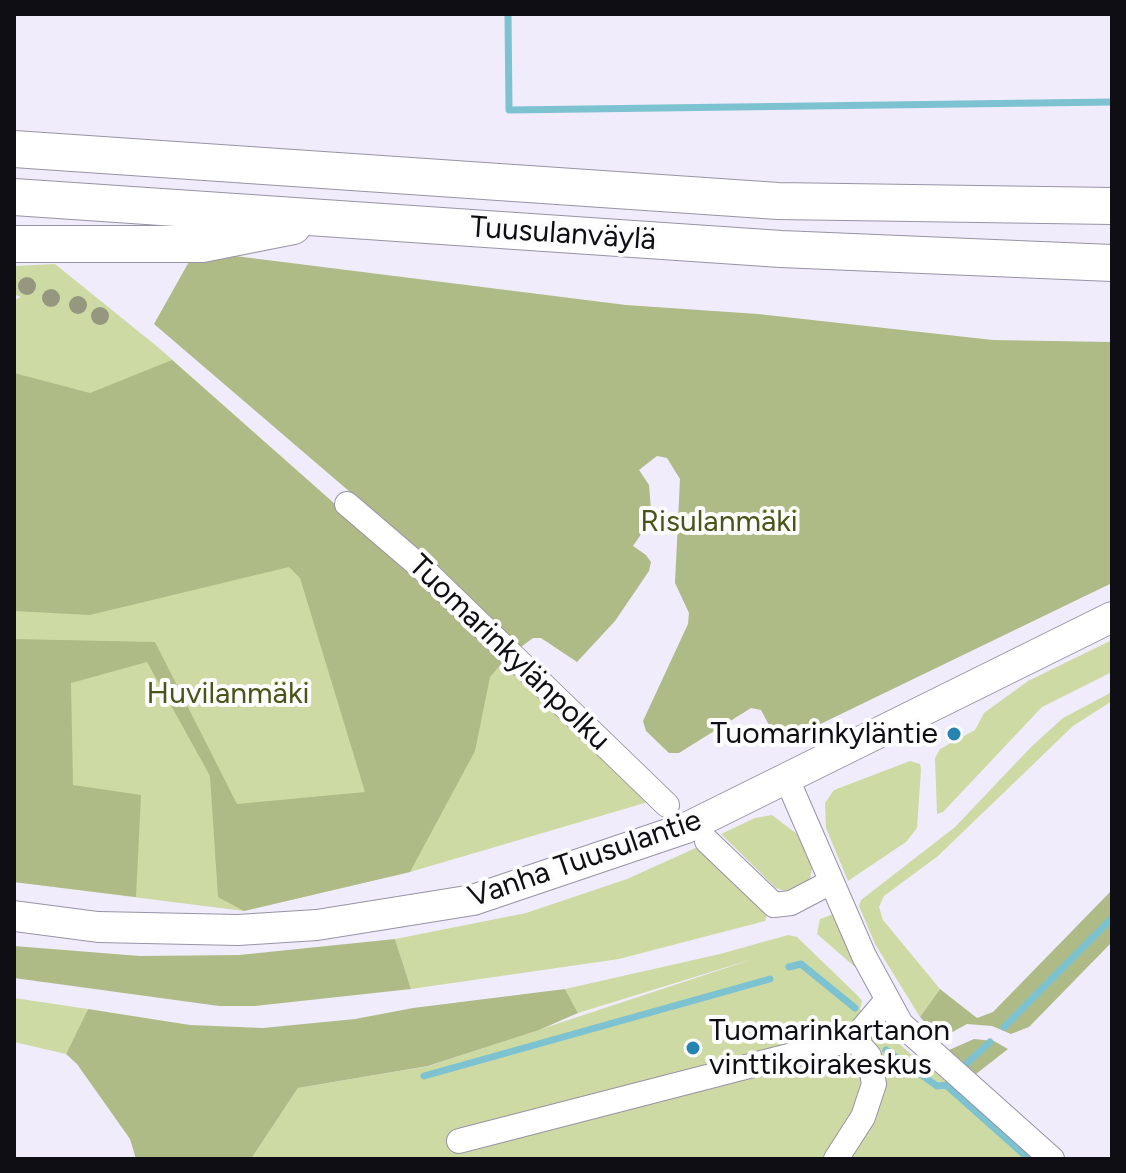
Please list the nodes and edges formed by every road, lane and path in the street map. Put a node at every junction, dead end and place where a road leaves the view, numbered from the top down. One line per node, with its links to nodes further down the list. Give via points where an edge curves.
1 (14, 149): 3 (highway, Tuusulanväylä, via 778,201)
2 (14, 197): 4 (highway, Tuusulanväylä)
3 (1112, 206)
4 (342, 217): 5 (highway, via 202,244); 6 (highway, Tuusulanväylä, via 781,249)
5 (14, 244)
6 (1112, 263)
7 (347, 504): 10 (street, Tuomarinkylänpolku, via 424,570)
8 (1112, 617): 9 (main road, Vanha Tuusulantie)
9 (787, 779): 12 (street); 13 (main road, Vanha Tuusulantie, via 686,828 473,900 419,911 238,930 98,927)
10 (667, 805)
11 (707, 841): 12 (street, via 774,905 791,903)
12 (831, 882): 14 (street)
13 (14, 916)
14 (887, 1000): 15 (street); 18 (street, via 901,1024 932,1055)
15 (854, 1039): 16 (street); 17 (street, via 869,1056 874,1084 863,1117)
16 (459, 1141)
17 (836, 1159)
18 (1052, 1159)

